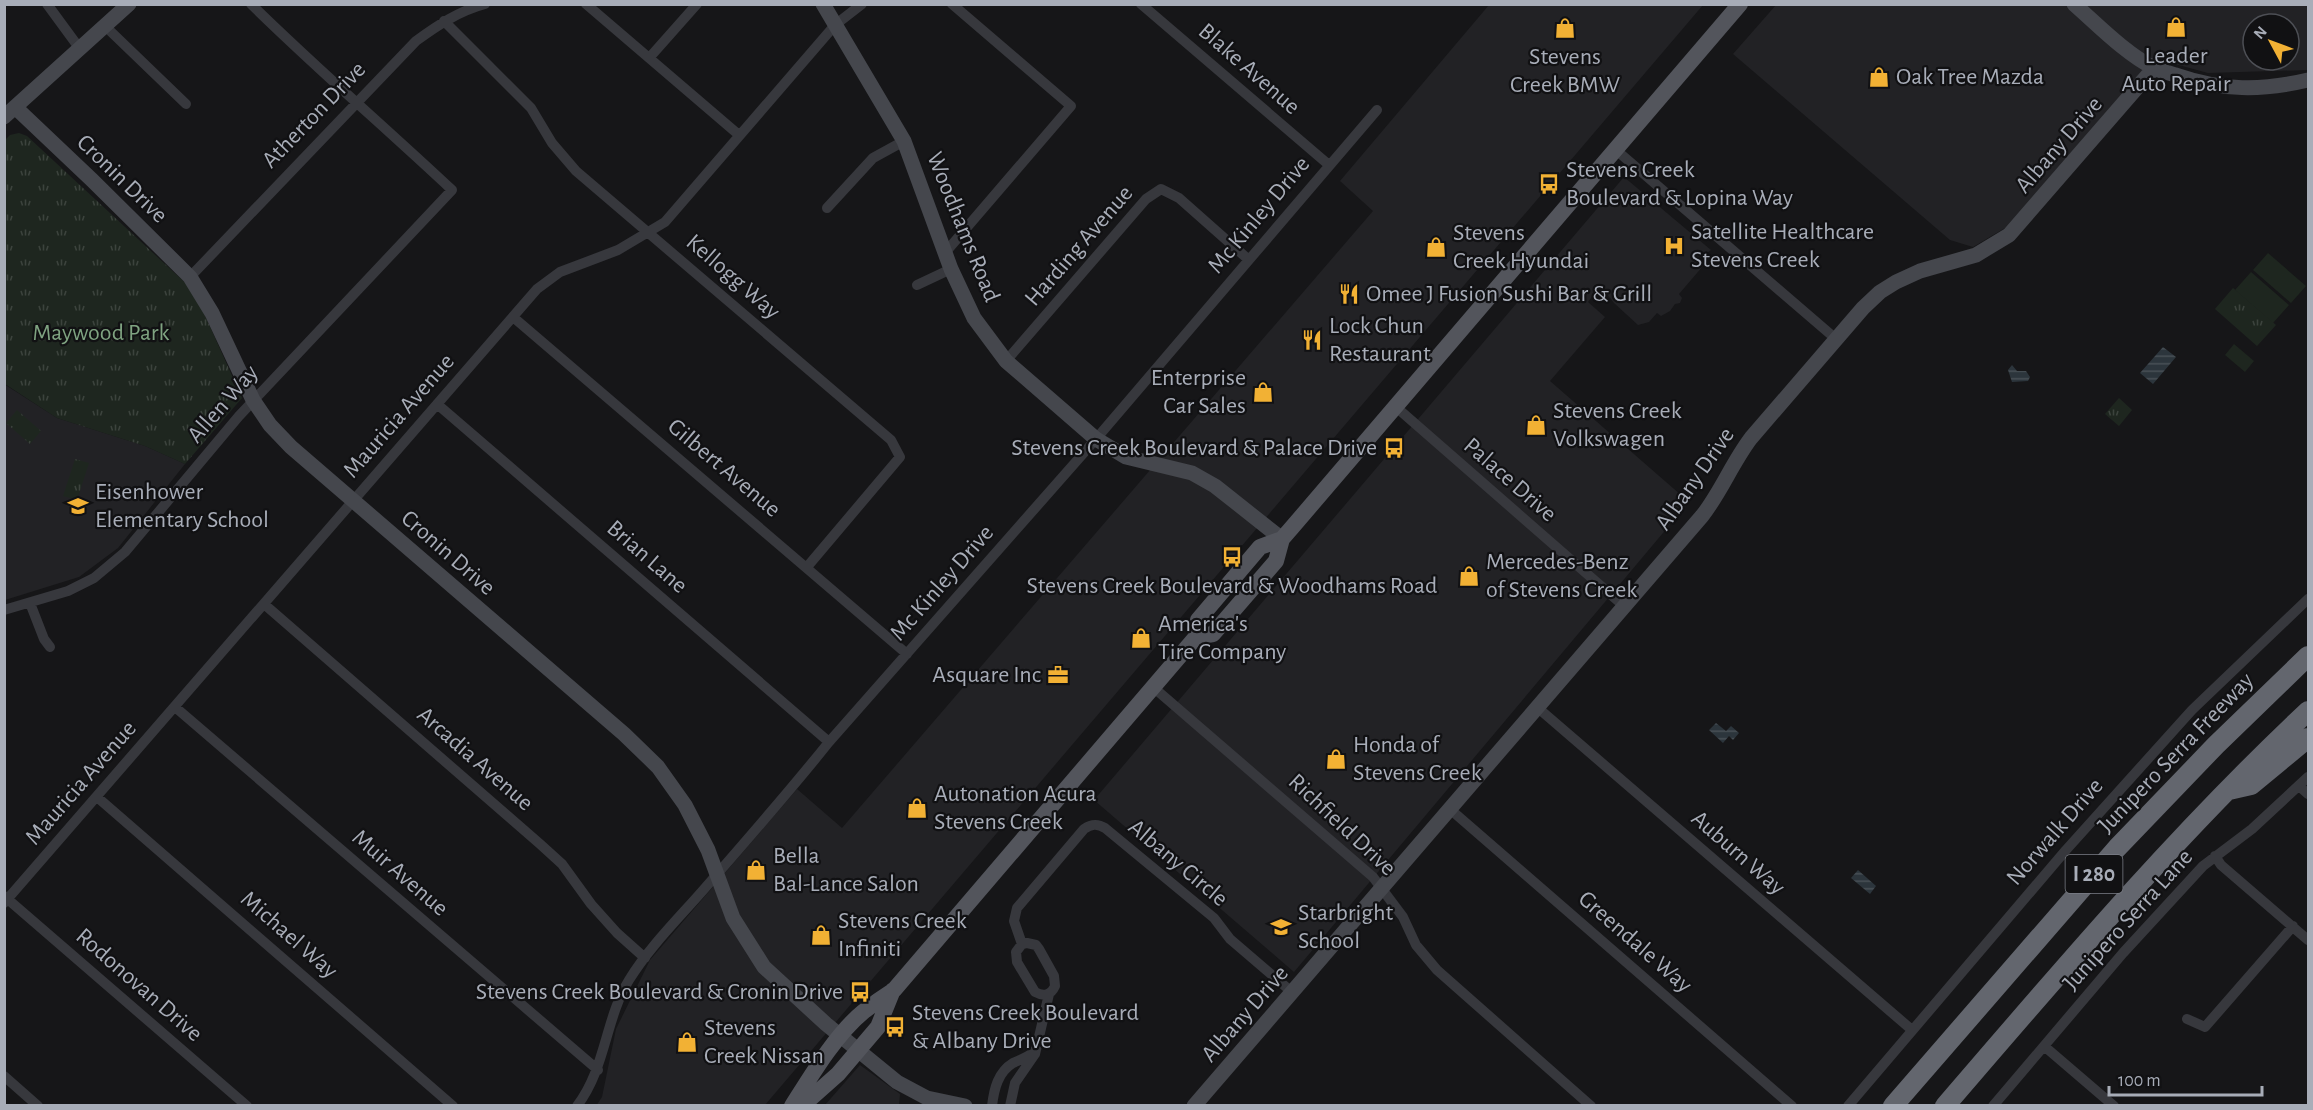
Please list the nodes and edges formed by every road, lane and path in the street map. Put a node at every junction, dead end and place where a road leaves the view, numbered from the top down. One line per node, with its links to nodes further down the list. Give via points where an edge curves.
1 (47, 4): 16 (street)
2 (129, 4): 15 (street)
3 (251, 4): 20 (street)
4 (485, 4): 13 (street, Atherton Drive)
5 (586, 4): 17 (street)
6 (697, 4): 17 (street)
7 (823, 4): 14 (street, Woodhams Road)
8 (862, 4): 14 (street, Mauricia Avenue)
9 (952, 4): 30 (street, via 1071,106)
10 (1141, 4): 27 (street, Blake Avenue)
11 (1740, 4): 26 (main road)
12 (2074, 4): 18 (street)
13 (444, 21): 20 (street, Atherton Drive, via 416,41); 29 (street, Kellogg Way, via 531,108 552,143 576,171)
14 (835, 25): 24 (street, Mauricia Avenue); 25 (street, Woodhams Road)
15 (105, 26): 16 (street); 21 (street)
16 (80, 49): 23 (street)
17 (650, 57): 24 (street)
18 (2154, 68): 19 (street, via 2226,88 2285,86); 36 (street, Albany Drive, via 2009,235 1978,254 1896,282 1863,308)
19 (2308, 80)
20 (356, 101): 33 (street, Atherton Drive); 38 (street, Allen Way, via 452,190)
21 (186, 104)
22 (1377, 110): 27 (street, Mc Kinley Drive)
23 (10, 112): 33 (street, Cronin Drive, via 92,180)
24 (739, 135): 29 (street, Mauricia Avenue, via 665,222)
25 (904, 141): 28 (street, via 873,158); 30 (street, Woodhams Road)
26 (1616, 150): 36 (street); 40 (main road)
27 (1329, 165): 31 (street, Mc Kinley Drive)
28 (827, 208)
29 (648, 232): 35 (street, Mauricia Avenue, via 618,250 560,272 537,289); 44 (street, Kellogg Way, via 891,440 900,457)
30 (944, 254): 32 (street, Woodhams Road)
31 (1249, 260): 37 (street, Harding Avenue, via 1179,198 1161,189 1146,199); 41 (street, Mc Kinley Drive)
32 (951, 269): 34 (street); 37 (street, Woodhams Road, via 974,318)
33 (190, 277): 38 (street, Cronin Drive, via 212,313)
34 (917, 285)
35 (513, 317): 39 (street, Mauricia Avenue); 44 (street, Gilbert Avenue)
36 (1836, 339): 48 (street, Albany Drive, via 1751,438 1713,502)
37 (1006, 361): 41 (street, Woodhams Road)
38 (253, 400): 42 (street, Cronin Drive, via 291,447); 46 (street, Allen Way, via 126,552 94,578)
39 (437, 404): 42 (street, Mauricia Avenue); 58 (street, Brian Lane)
40 (1396, 407): 43 (main road); 48 (street, Palace Drive)
41 (1096, 439): 43 (street, Woodhams Road, via 1126,457 1192,473 1215,486); 51 (street, Mc Kinley Drive)
42 (353, 501): 47 (street, Mauricia Avenue); 66 (street, Cronin Drive, via 658,767 685,805)
43 (1282, 539): 53 (main road, via 1276,561 1213,634 1196,637)
44 (807, 567): 51 (street, Gilbert Avenue)
45 (2308, 599): 77 (street, Norwalk Drive, via 2192,710)
46 (30, 603): 49 (street, Allen Way); 50 (street)
47 (264, 604): 54 (street, Mauricia Avenue); 72 (street, Arcadia Avenue, via 562,864 591,904)
48 (1625, 607): 55 (street, Albany Drive)
49 (4, 610)
50 (50, 647)
51 (907, 654): 58 (street, Mc Kinley Drive)
52 (2308, 656): 99 (highway, Junipero Serra Freeway / I 280, via 2117,848)
53 (1153, 687): 67 (street, Richfield Drive, via 1373,877); 73 (main road)
54 (175, 707): 63 (street, Mauricia Avenue); 83 (street, Muir Avenue)
55 (1538, 708): 64 (street, Albany Drive); 77 (street, Auburn Way)
56 (2308, 711): 61 (highway, I 280)
57 (2308, 738): 61 (highway, via 2251,785)
58 (829, 742): 66 (street, Mc Kinley Drive)
59 (2308, 777): 60 (street, Junipero Serra Lane)
60 (2299, 786): 62 (street); 65 (street, Junipero Serra Lane)
61 (2226, 791): 100 (highway, I 280, via 2102,923)
62 (2308, 794)
63 (97, 797): 68 (street, Mauricia Avenue); 89 (street, Michael Way)
64 (1451, 810): 67 (street, Albany Drive); 97 (street, Greendale Way)
65 (2215, 856): 69 (street); 79 (street, Junipero Serra Lane, via 2123,953)
66 (718, 874): 72 (street, Mc Kinley Drive); 78 (street, Cronin Drive, via 733,918 764,967)
67 (1382, 890): 74 (street, Albany Drive); 96 (street, Richfield Drive, via 1403,917 1416,945 1437,969)
68 (6, 899): 88 (street, Rodonovan Drive)
69 (2292, 926): 70 (street); 76 (street, via 2205,1028)
70 (2308, 940)
71 (1022, 944): 74 (street, Albany Circle, via 1014,921 1017,908 1084,829 1097,825 1164,875); 75 (street, Albany Circle, via 1015,957 1022,971 1035,992); 75 (street, via 1036,945 1054,976 1055,986)
72 (645, 958): 83 (street, Mc Kinley Drive, via 617,1004)
73 (894, 990): 78 (main road, via 861,1013); 81 (main road, via 878,1027)
74 (1293, 993): 95 (street, Albany Drive)
75 (1049, 994): 80 (street)
76 (2187, 1019)
77 (1912, 1030): 98 (street, Norwalk Drive)
78 (841, 1036): 81 (street); 91 (main road)
79 (2044, 1046): 101 (street, Junipero Serra Lane); 102 (street)
80 (1035, 1048): 82 (street, via 1025,1059); 84 (street)
81 (858, 1050): 87 (street, via 897,1083 927,1098); 92 (main road)
82 (1014, 1063): 84 (street); 93 (street, via 1006,1068 996,1085)
83 (598, 1070): 90 (street, Mc Kinley Drive)
84 (1023, 1071): 94 (street, via 1015,1083)
85 (4, 1076): 86 (street)
86 (37, 1105)
87 (957, 1105)
88 (247, 1106)
89 (453, 1106)
90 (577, 1106)
91 (792, 1106)
92 (802, 1106)
93 (992, 1106)
94 (1010, 1106)
95 (1194, 1106)
96 (1591, 1106)
97 (1792, 1106)
98 (1848, 1106)
99 (1893, 1106)
100 (1945, 1106)
101 (1993, 1106)
102 (2114, 1106)

